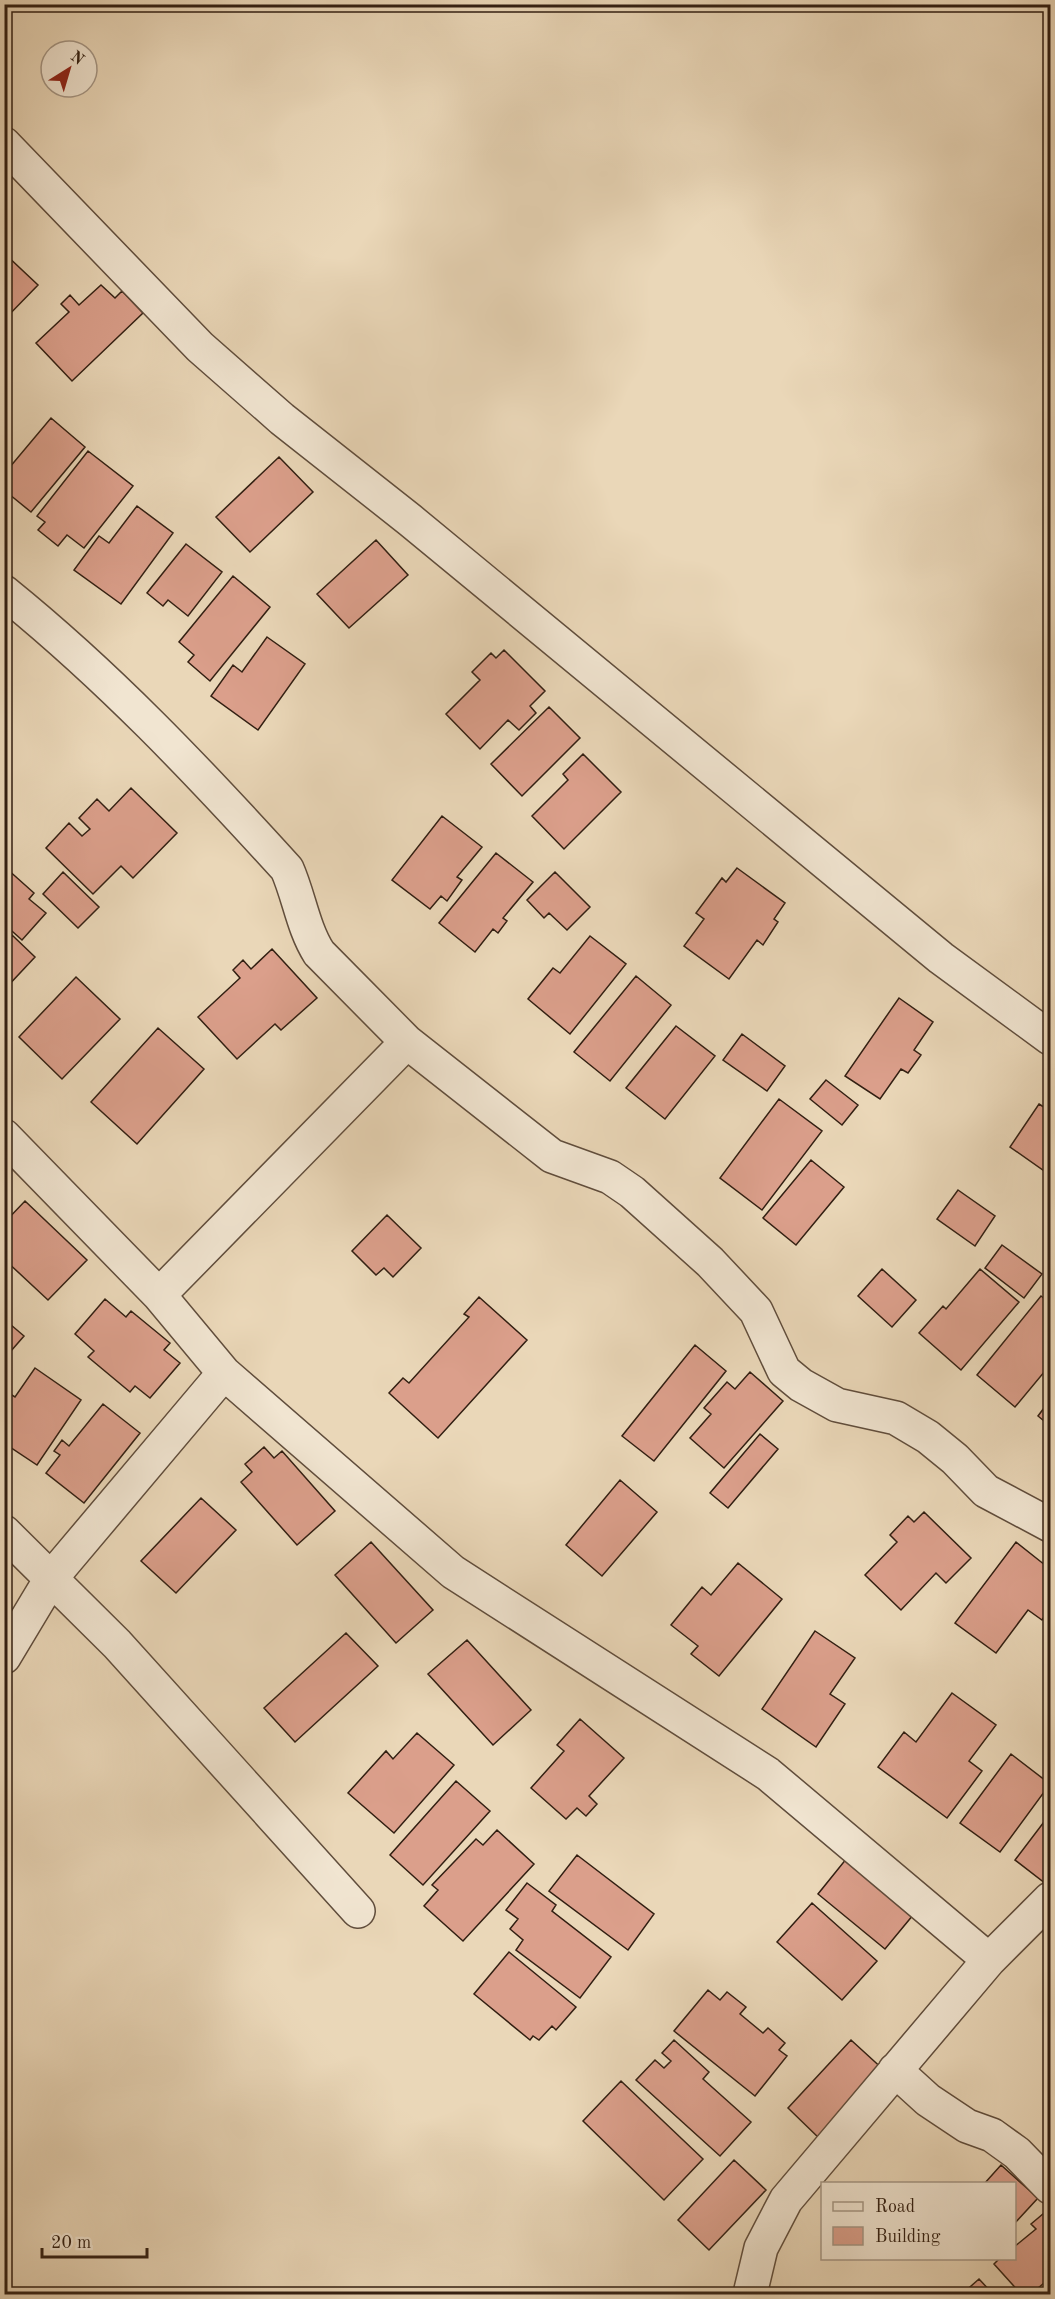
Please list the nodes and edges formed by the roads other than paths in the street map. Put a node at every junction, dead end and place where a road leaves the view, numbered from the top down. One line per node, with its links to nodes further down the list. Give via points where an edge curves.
1 (4, 144): 3 (street, via 200,347 282,419 941,958)
2 (4, 592): 4 (street, via 67,643 147,718 287,868 309,939)
3 (1050, 1038)
4 (407, 1042): 6 (street); 8 (street, via 552,1156 610,1177 632,1192 710,1262 756,1311 784,1371 801,1385 837,1405 896,1418 928,1437 986,1491)
5 (4, 1136): 6 (street)
6 (159, 1294): 7 (street)
7 (224, 1373): 10 (street); 14 (street, via 453,1572 768,1774)
8 (1050, 1525)
9 (4, 1532): 10 (street)
10 (52, 1577): 11 (street); 13 (street)
11 (4, 1657)
12 (1050, 1899): 14 (street)
13 (358, 1911)
14 (989, 1960): 15 (street)
15 (895, 2070): 16 (street, via 928,2100 1017,2153); 17 (street, via 786,2200 761,2248)
16 (1050, 2187)
17 (750, 2295)

